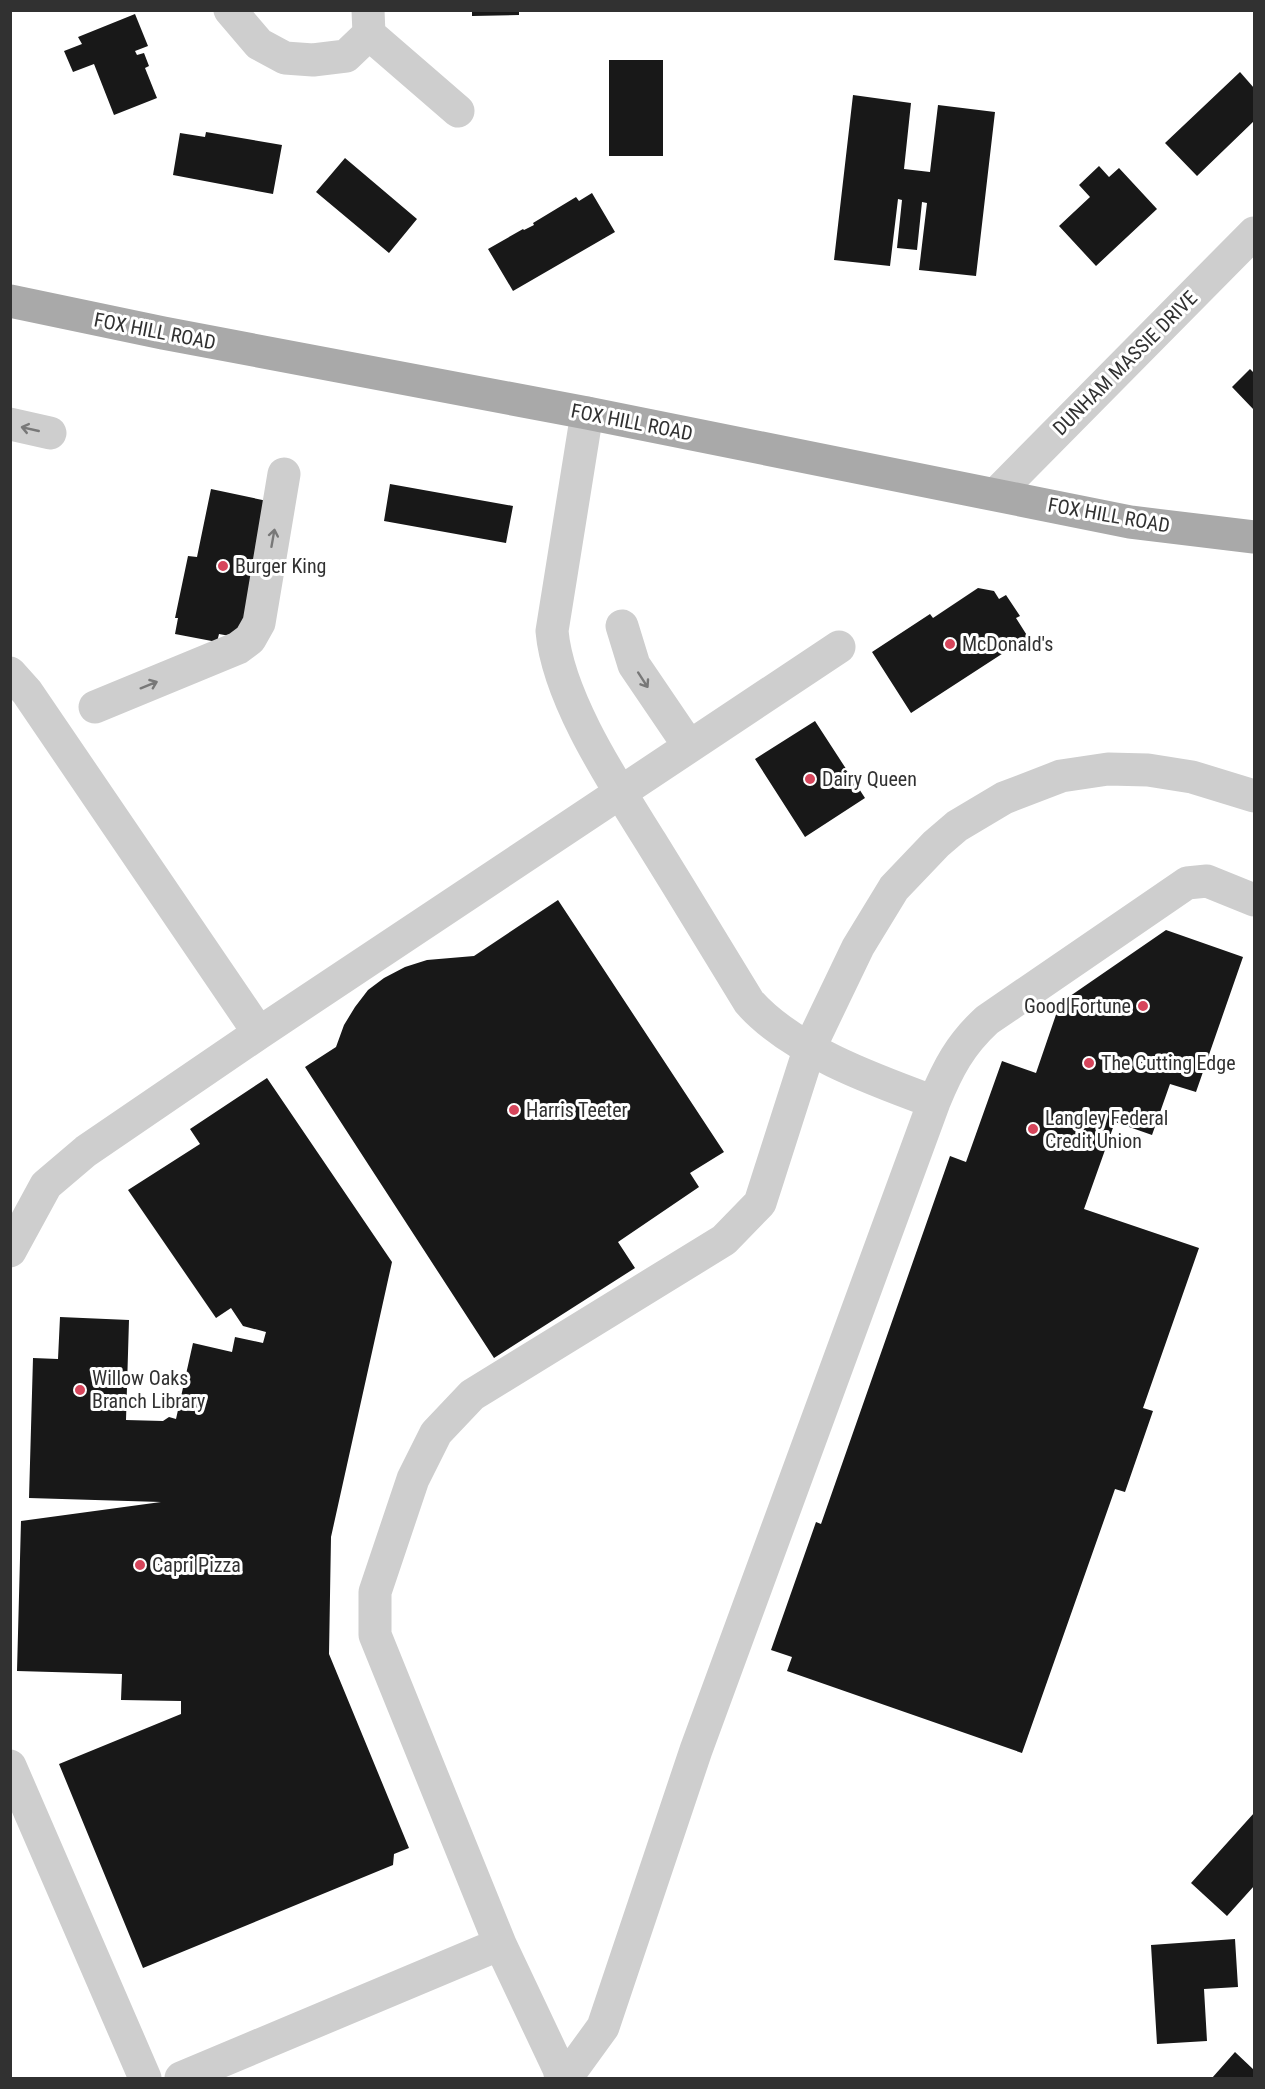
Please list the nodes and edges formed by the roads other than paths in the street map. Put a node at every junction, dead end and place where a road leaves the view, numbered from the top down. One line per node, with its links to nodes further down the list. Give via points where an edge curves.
1 (230, 10): 2 (street, via 259,44 285,57 312,60 346,56)
2 (368, 22): 3 (street)
3 (458, 111)
4 (1254, 233): 10 (street, DUNHAM MASSIE DRIVE)
5 (10, 301): 6 (main road, FOX HILL ROAD)
6 (587, 413): 10 (main road, FOX HILL ROAD); 17 (street, via 552,631 554,651 575,706)
7 (10, 424): 8 (street, one-way to 7)
8 (50, 433)
9 (284, 474): 15 (street, one-way to 9, via 238,648 250,639 259,623)
10 (996, 494): 11 (main road, FOX HILL ROAD, via 1130,522)
11 (1254, 537)
12 (622, 626): 16 (street, one-way to 16, via 634,665)
13 (839, 647): 16 (street)
14 (10, 673): 20 (street, via 27,692)
15 (95, 707)
16 (689, 746): 17 (street)
17 (621, 793): 20 (street); 21 (street, via 749,1002 764,1018)
18 (1254, 796): 21 (street, via 1192,777 1108,769 1061,776 1004,798 957,826 894,888 858,947)
19 (1254, 900): 22 (street, via 1207,881 1187,883 1177,889 987,1020 960,1048)
20 (259, 1033): 23 (street, via 86,1151 46,1185)
21 (810, 1047): 22 (street); 25 (street, via 760,1203 724,1240 472,1395 436,1433 413,1479 375,1592 375,1635)
22 (934, 1102): 28 (street, via 696,1750 603,2027)
23 (10, 1251)
24 (10, 1766): 26 (street)
25 (500, 1944): 27 (street); 28 (street)
26 (145, 2079)
27 (181, 2079)
28 (563, 2079)

